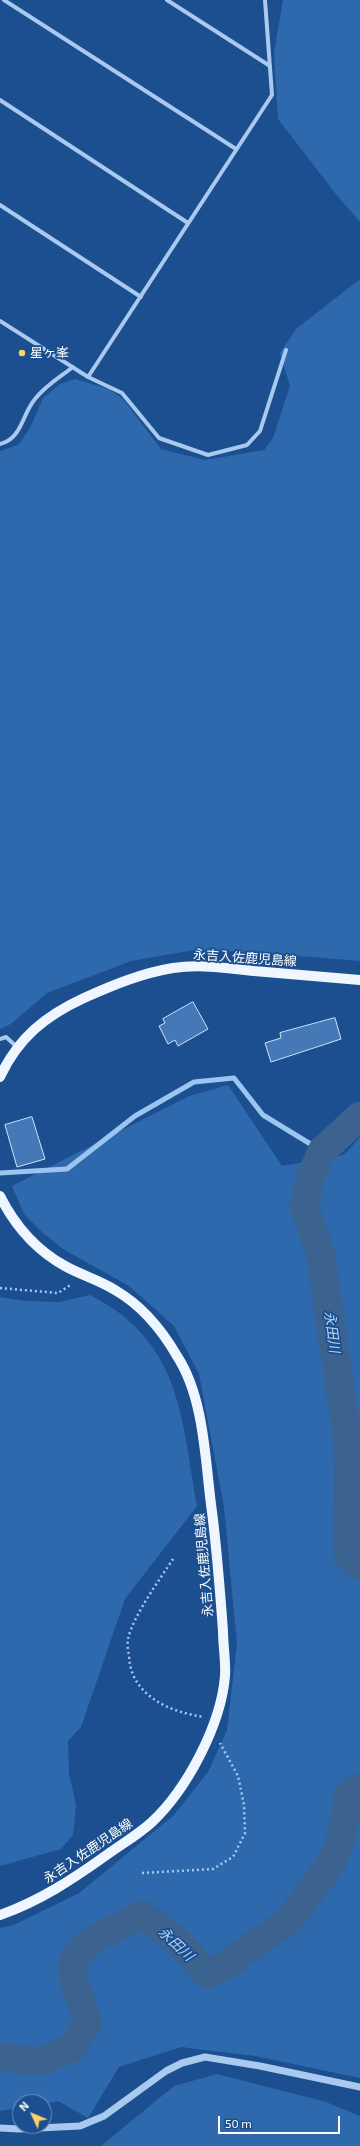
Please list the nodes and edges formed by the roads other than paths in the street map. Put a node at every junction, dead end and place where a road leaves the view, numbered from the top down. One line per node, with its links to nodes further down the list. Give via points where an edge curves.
1 (4, 0): 6 (street)
2 (168, 0): 4 (street)
3 (265, 0): 4 (street)
4 (270, 66): 6 (street, via 272,95)
5 (0, 100): 8 (street)
6 (236, 149): 8 (street)
7 (0, 205): 9 (street)
8 (188, 223): 9 (street)
9 (141, 297): 13 (street)
10 (0, 321): 12 (street)
11 (286, 350): 13 (street, via 260,431 247,445 208,455 159,438 128,398 114,387)
12 (73, 367): 13 (street); 14 (street, via 33,400 21,427 12,438)
13 (88, 377)
14 (0, 444)
15 (360, 980): 17 (main road, 永吉入佐鹿児島線, via 211,967 174,968 116,984 77,1002 34,1028)
16 (0, 1039): 17 (street, via 6,1037)
17 (18, 1047): 18 (main road, 永吉入佐鹿児島線)
18 (0, 1077)
19 (0, 1196): 20 (main road, 永吉入佐鹿児島線, via 26,1236 43,1251 64,1266 114,1290 131,1301 154,1322 178,1357 191,1384 198,1411 220,1571 225,1675 220,1706 202,1751 190,1775 166,1807 150,1823 65,1884 24,1907)
20 (0, 1915)
21 (360, 2087): 22 (street, via 260,2066 205,2058 182,2063 166,2071 104,2116 80,2126)
22 (0, 2128)

